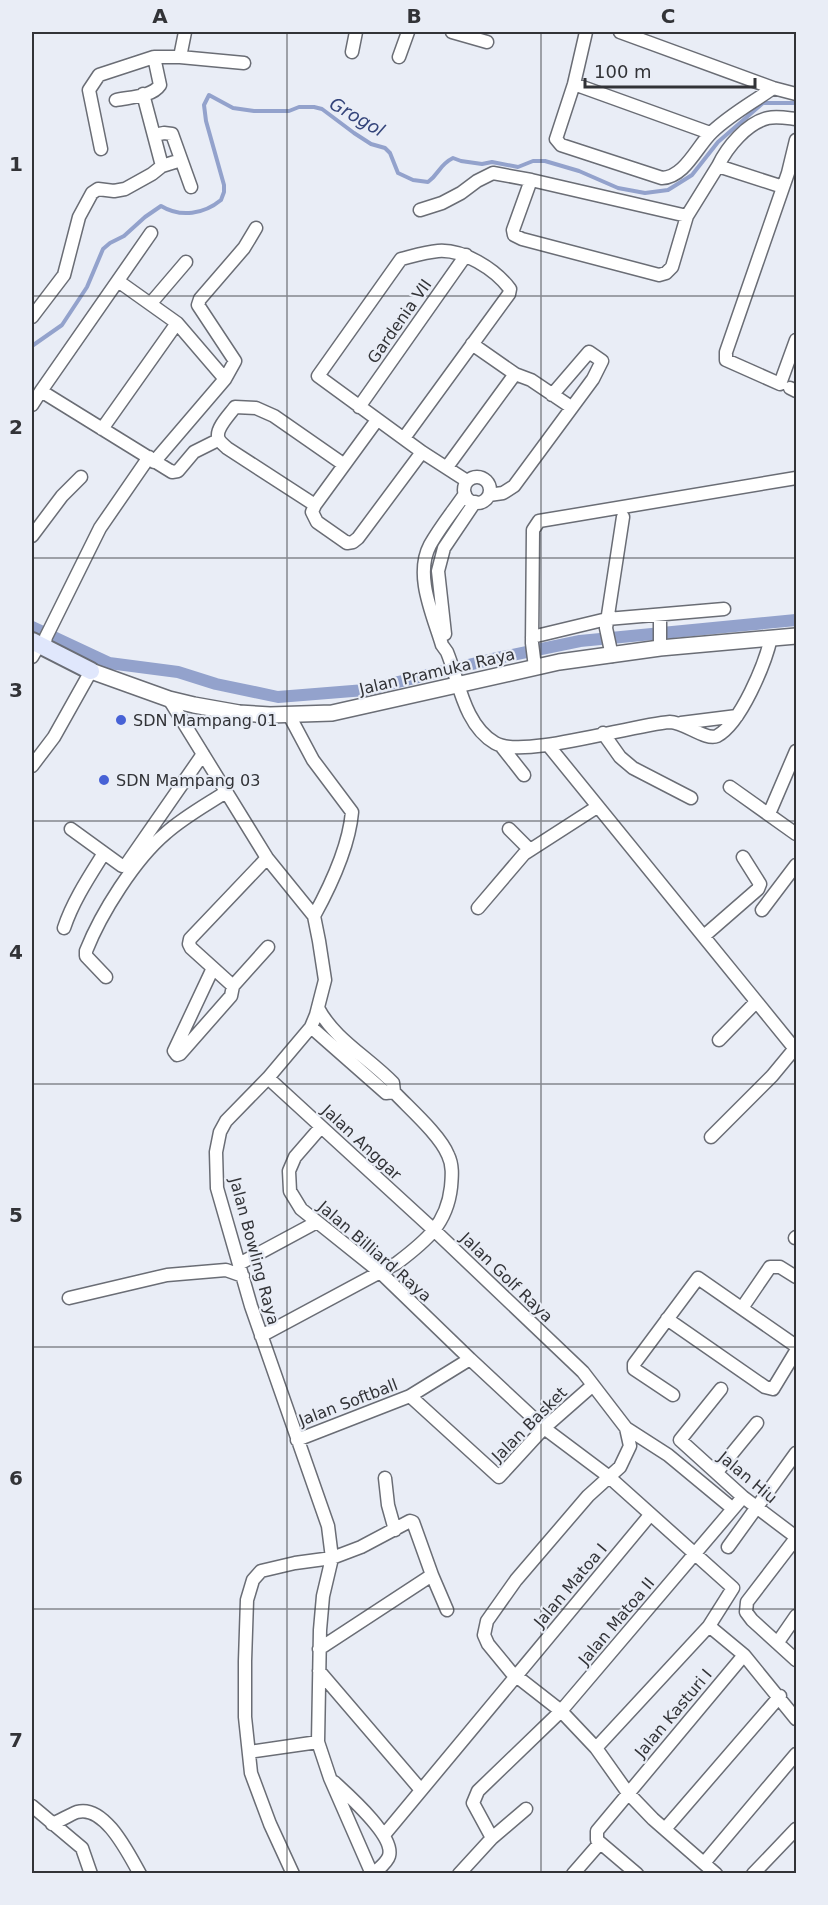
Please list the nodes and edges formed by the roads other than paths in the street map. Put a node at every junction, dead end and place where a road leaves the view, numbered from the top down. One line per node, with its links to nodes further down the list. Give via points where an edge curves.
1 (185, 32): 11 (street)
2 (356, 32): 9 (street)
3 (408, 32): 12 (street)
4 (452, 32): 8 (street)
5 (586, 32): 14 (street)
6 (620, 32): 7 (street)
7 (646, 36): 15 (street)
8 (487, 42)
9 (352, 52)
10 (154, 57): 11 (street); 16 (street, via 160,85); 23 (street, via 99,75 89,90)
11 (180, 57): 13 (street)
12 (399, 57)
13 (244, 63)
14 (574, 84): 20 (street); 20 (street, via 556,140 561,145 662,178 685,165)
15 (773, 88): 17 (street); 20 (street)
16 (143, 94): 18 (street); 21 (street)
17 (796, 94)
18 (116, 100)
19 (796, 119): 26 (street, via 757,122 724,154)
20 (710, 133)
21 (154, 135): 24 (street, via 172,134); 25 (street)
22 (796, 141): 27 (street)
23 (101, 149)
24 (181, 160): 25 (street); 29 (street)
25 (162, 165): 39 (street, via 125,189 98,189 92,193 78,217 64,275)
26 (718, 166): 30 (street); 32 (street)
27 (792, 174): 30 (street)
28 (531, 180): 31 (street, via 493,174); 32 (street); 32 (street, via 514,235 659,275 672,267)
29 (191, 187)
30 (783, 187): 41 (street, via 726,360 780,384)
31 (420, 210)
32 (687, 216)
33 (256, 228): 44 (street, via 198,305 235,361)
34 (151, 233): 37 (street)
35 (466, 255): 42 (street, via 502,278 510,289); 48 (street, Gardenia VII); 48 (street, via 439,251 401,259 318,376)
36 (186, 262): 38 (street)
37 (118, 281): 38 (street); 45 (street)
38 (151, 303): 40 (street)
39 (32, 317)
40 (177, 323): 44 (street); 51 (street)
41 (796, 340)
42 (472, 344): 43 (street); 52 (street)
43 (515, 374): 46 (street); 57 (street)
44 (225, 379): 55 (street)
45 (41, 391): 47 (street); 51 (street)
46 (552, 395): 49 (street); 49 (street, via 589,352 602,361)
47 (32, 405)
48 (360, 406): 50 (street)
49 (571, 408): 61 (street, via 514,486)
50 (377, 420): 52 (street); 56 (street)
51 (102, 429): 55 (street)
52 (404, 438): 54 (street)
53 (218, 440): 55 (street, via 194,452 178,471 172,472); 56 (street, via 225,419 235,407 256,408 274,416); 63 (street)
54 (422, 452): 57 (street); 63 (street, via 353,542 347,543 317,522 312,512)
55 (152, 460): 74 (street, via 100,528)
56 (343, 464): 63 (street)
57 (447, 467): 60 (street)
58 (81, 477): 65 (street)
59 (796, 478): 73 (street, via 545,519 535,524)
60 (466, 487): 61 (street, via 475,477 484,478 490,486); 62 (street, via 469,499); 66 (street, via 429,546)
61 (489, 495): 62 (street)
62 (475, 502): 67 (street, via 444,548)
63 (315, 505)
64 (622, 517): 70 (street)
65 (32, 536)
66 (423, 569): 67 (street); 77 (street, via 442,645)
67 (438, 571): 77 (street)
68 (724, 609): 69 (street)
69 (660, 619): 70 (street); 75 (street)
70 (607, 624): 73 (street); 76 (street)
71 (796, 636): 72 (street, Jalan Pramuka Raya)
72 (771, 638): 75 (street, Jalan Pramuka Raya); 83 (street)
73 (532, 640): 78 (street)
74 (40, 643): 79 (main road)
75 (660, 643): 76 (street, Jalan Pramuka Raya)
76 (611, 651): 78 (street, Jalan Pramuka Raya, via 559,662)
77 (449, 656): 80 (street)
78 (535, 662): 80 (street, Jalan Pramuka Raya)
79 (91, 671): 81 (street, Jalan Pramuka Raya); 90 (street, via 54,737)
80 (456, 679): 82 (street, Jalan Pramuka Raya, via 410,696 332,713); 87 (street, via 472,720)
81 (169, 699): 82 (street, Jalan Pramuka Raya, via 239,712); 89 (street)
82 (289, 715): 107 (street, via 313,760 352,812 351,826 328,891)
83 (737, 716): 84 (street); 84 (street, via 710,738)
84 (680, 723): 85 (street)
85 (603, 733): 86 (street); 94 (street, via 633,768)
86 (548, 745): 87 (street); 95 (street)
87 (502, 747): 91 (street)
88 (796, 751): 96 (street)
89 (203, 754): 93 (street); 101 (street, via 130,863 122,866)
90 (32, 766)
91 (524, 775)
92 (730, 787): 96 (street)
93 (226, 792): 103 (street); 112 (street, via 155,843 112,900 86,951)
94 (691, 798)
95 (597, 807): 100 (street); 109 (street)
96 (769, 814): 99 (street)
97 (71, 829): 101 (street)
98 (509, 829): 100 (street)
99 (796, 834)
100 (529, 849): 105 (street)
101 (104, 853): 108 (street, via 84,884)
102 (743, 857): 109 (street, via 758,879 758,889)
103 (267, 858): 107 (street); 111 (street, via 190,939 191,948)
104 (796, 865): 106 (street)
105 (478, 908)
106 (762, 910)
107 (314, 916): 115 (street, via 325,980)
108 (64, 928)
109 (704, 936): 114 (street)
110 (268, 947): 113 (street)
111 (213, 968): 113 (street); 113 (street, via 175,1054 180,1054 231,996)
112 (106, 977)
113 (233, 986)
114 (756, 1003): 117 (street); 118 (street)
115 (318, 1008): 116 (street); 120 (street, Jalan Golf Raya, via 334,1031 393,1083)
116 (310, 1027): 119 (street, Jalan Bowling Raya); 120 (street, Jalan Golf Raya, via 386,1093)
117 (719, 1040)
118 (796, 1048): 122 (street)
119 (267, 1078): 121 (street, Jalan Anggar); 125 (street, Jalan Bowling Raya, via 226,1121 216,1152 217,1188)
120 (394, 1092): 124 (street, Jalan Golf Raya, via 448,1154 452,1172 449,1204)
121 (321, 1127): 123 (street, Jalan Billiard Raya, via 295,1157 289,1171 290,1191 301,1209); 124 (street, Jalan Anggar)
122 (711, 1137)
123 (317, 1222): 125 (street); 126 (street, Jalan Billiard Raya)
124 (435, 1231): 126 (street); 136 (street, Jalan Golf Raya)
125 (239, 1264): 127 (street, Jalan Bowling Raya)
126 (381, 1273): 132 (street); 135 (street, Jalan Billiard Raya)
127 (243, 1276): 129 (street, via 226,1270 167,1275); 132 (street, Jalan Bowling Raya)
128 (796, 1277): 130 (street, via 780,1267 770,1267)
129 (69, 1298)
130 (742, 1308): 131 (street, via 698,1278); 133 (street)
131 (667, 1319): 134 (street, via 773,1389); 138 (street, via 634,1369)
132 (261, 1336): 143 (street, Jalan Bowling Raya)
133 (796, 1346)
134 (796, 1351)
135 (470, 1359): 139 (street); 141 (street, Jalan Billiard Raya)
136 (593, 1385): 141 (street, Jalan Basket); 142 (street, Jalan Golf Raya)
137 (721, 1389): 145 (street, Jalan Hiu, via 680,1440)
138 (673, 1395)
139 (410, 1396): 141 (street, Jalan Basket, via 496,1477); 143 (street, Jalan Softball)
140 (757, 1423): 145 (street)
141 (544, 1428): 146 (street, Jalan Billiard Raya)
142 (626, 1428): 146 (street, via 630,1446 620,1467); 150 (street, Jalan Golf Raya, via 668,1455)
143 (297, 1440): 156 (street, Jalan Bowling Raya, via 328,1526)
144 (796, 1453): 149 (street)
145 (717, 1472): 148 (street, Jalan Hiu)
146 (608, 1476): 151 (street, Jalan Billiard Raya); 166 (street, via 516,1580 487,1621 484,1635 488,1644)
147 (385, 1478): 152 (street)
148 (743, 1497): 149 (street, Jalan Hiu); 150 (street, Jalan Matoa II)
149 (757, 1507): 153 (street, Jalan Hiu); 154 (street)
150 (732, 1508): 155 (street, Jalan Matoa II)
151 (650, 1515): 155 (street, Jalan Billiard Raya); 166 (street, Jalan Matoa I)
152 (395, 1530): 156 (street); 157 (street, via 410,1521 414,1523)
153 (796, 1538): 161 (street, via 747,1602 746,1612 752,1620)
154 (728, 1546)
155 (695, 1553): 160 (street, Jalan Billiard Raya, via 733,1588); 168 (street, Jalan Matoa II)
156 (332, 1558): 162 (street, via 323,1596); 172 (street, via 261,1571 253,1580 247,1600 244,1661)
157 (432, 1575): 158 (street); 162 (street)
158 (447, 1610)
159 (796, 1616): 161 (street)
160 (710, 1626): 163 (street); 171 (street)
161 (778, 1642): 164 (street)
162 (320, 1649): 165 (street)
163 (744, 1655): 167 (street); 176 (street, Jalan Kasturi I)
164 (796, 1660)
165 (319, 1671): 170 (street); 175 (street)
166 (516, 1675): 168 (street); 175 (street, Jalan Matoa I)
167 (780, 1696): 169 (street); 180 (street)
168 (561, 1711): 171 (street); 183 (street, Jalan Matoa II, via 478,1791 473,1803)
169 (796, 1719)
170 (318, 1742): 172 (street); 174 (street)
171 (596, 1748): 176 (street)
172 (249, 1752): 189 (street, via 251,1773)
173 (796, 1754): 185 (street)
174 (330, 1778): 182 (street); 190 (street)
175 (421, 1790): 182 (street, Jalan Matoa I)
176 (627, 1793): 180 (street); 184 (street, Jalan Kasturi I, via 597,1831)
177 (32, 1806): 179 (street)
178 (526, 1809): 183 (street)
179 (52, 1824): 187 (street, via 82,1848); 188 (street, via 78,1812 94,1815 112,1828)
180 (665, 1829): 185 (street)
181 (796, 1829): 194 (street)
182 (384, 1835): 190 (street, via 389,1855)
183 (492, 1838): 191 (street)
184 (600, 1843): 186 (street); 192 (street)
185 (704, 1863): 193 (street)
186 (636, 1873)
187 (91, 1874)
188 (141, 1874)
189 (293, 1874)
190 (373, 1874)
191 (459, 1874)
192 (573, 1874)
193 (716, 1874)
194 (753, 1874)

